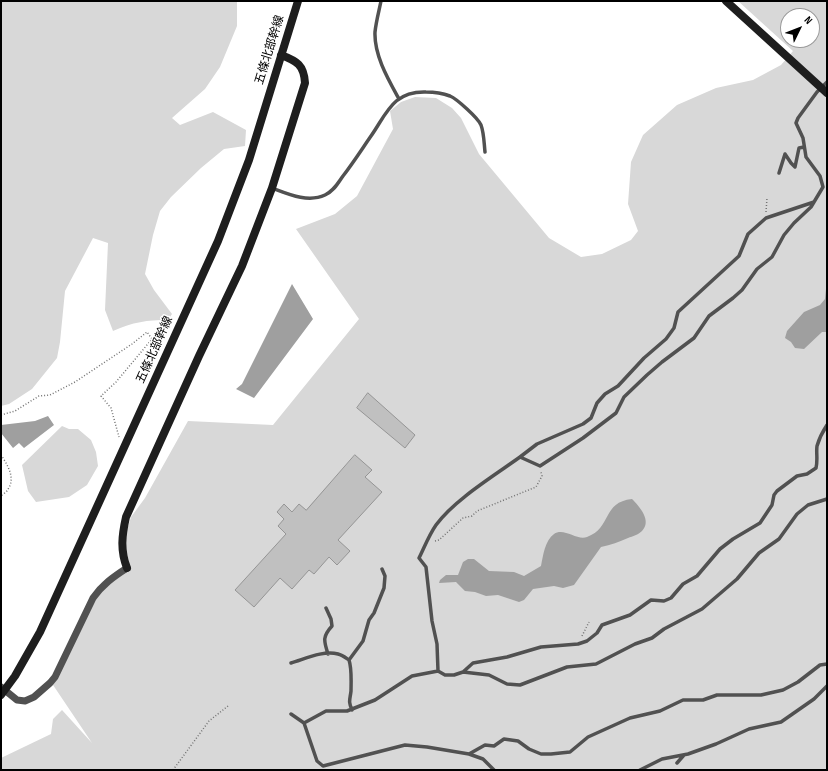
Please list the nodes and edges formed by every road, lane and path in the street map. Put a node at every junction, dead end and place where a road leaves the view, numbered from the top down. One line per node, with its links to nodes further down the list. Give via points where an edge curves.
1 (298, 1): 4 (street, 五條北部幹線)
2 (381, 1): 7 (lane, via 375,32 376,46 386,75)
3 (726, 1): 6 (street)
4 (281, 55): 13 (street, via 299,65 304,73 305,83); 19 (street, 五條北部幹線, via 248,160 218,240)
5 (827, 82): 8 (lane, via 796,123 803,138)
6 (827, 93)
7 (399, 99): 9 (lane, via 411,93 422,92 443,93 452,97 480,123); 13 (lane, via 384,114 334,189 312,198)
8 (804, 148): 10 (lane, via 799,148 795,167 785,154); 11 (lane, via 806,157)
9 (486, 152)
10 (779, 173)
11 (821, 181): 12 (lane); 15 (lane, via 823,187)
12 (827, 181)
13 (272, 188): 26 (street, via 242,266 126,517 122,534)
14 (768, 198): 16 (path)
15 (814, 202): 16 (lane); 22 (lane, via 784,235 772,256 757,269 742,290 709,316 694,338 662,362 624,397 616,413 584,438)
16 (766, 218): 21 (lane, via 748,234 739,256 678,312 674,328 666,339 597,403 591,418 537,444)
17 (1, 415): 19 (path, via 15,411 39,396 50,395 75,382 147,332 152,339 101,396 111,408)
18 (827, 425): 30 (lane, via 817,446 816,468 807,474 797,476 778,491 760,523 733,538 697,576 683,584 671,598 664,601 651,600 630,615 602,625 587,641)
19 (123, 450): 38 (street, 五條北部幹線, via 40,632 24,662)
20 (1, 455): 23 (path, via 9,467 11,477 9,489)
21 (520, 457): 22 (lane); 25 (lane, via 451,508 436,525)
22 (540, 466): 25 (path, via 542,476 536,487 463,518 439,540)
23 (1, 496)
24 (827, 499): 36 (lane, via 808,505 797,514 779,539 759,553 737,579 702,609 652,638 610,658 596,664 567,667 520,685 507,684 489,675)
25 (427, 542): 35 (lane, via 419,558 426,567 437,644)
26 (126, 568): 38 (street, via 99,589 93,598 50,683 34,697 25,701 17,700)
27 (382, 569): 32 (lane, via 385,576 384,588 369,620 363,641)
28 (326, 608): 31 (lane, via 332,626 324,639)
29 (589, 622): 30 (path)
30 (578, 644): 36 (lane, via 540,647 507,657 472,662)
31 (328, 654): 32 (lane, via 338,654); 33 (lane)
32 (349, 660): 40 (lane, via 352,669 349,702)
33 (291, 663)
34 (827, 664): 43 (lane, via 820,665 783,690 761,695 717,695 703,700 683,700 660,711 630,718 588,737 570,752 541,754 518,741 504,739 494,746 485,745)
35 (438, 671): 36 (lane, via 446,675); 40 (lane, via 412,676 375,700)
36 (463, 672)
37 (827, 686): 44 (lane, via 814,699 781,722 749,729)
38 (2, 691)
39 (228, 706): 46 (path, via 209,721)
40 (352, 710): 42 (lane, via 326,711)
41 (290, 714): 42 (lane)
42 (304, 723): 43 (lane, via 317,761 323,766 405,745)
43 (469, 754): 47 (lane, via 483,759)
44 (684, 755): 45 (lane); 48 (lane, via 662,760)
45 (677, 763)
46 (173, 770)
47 (494, 770)
48 (640, 770)

